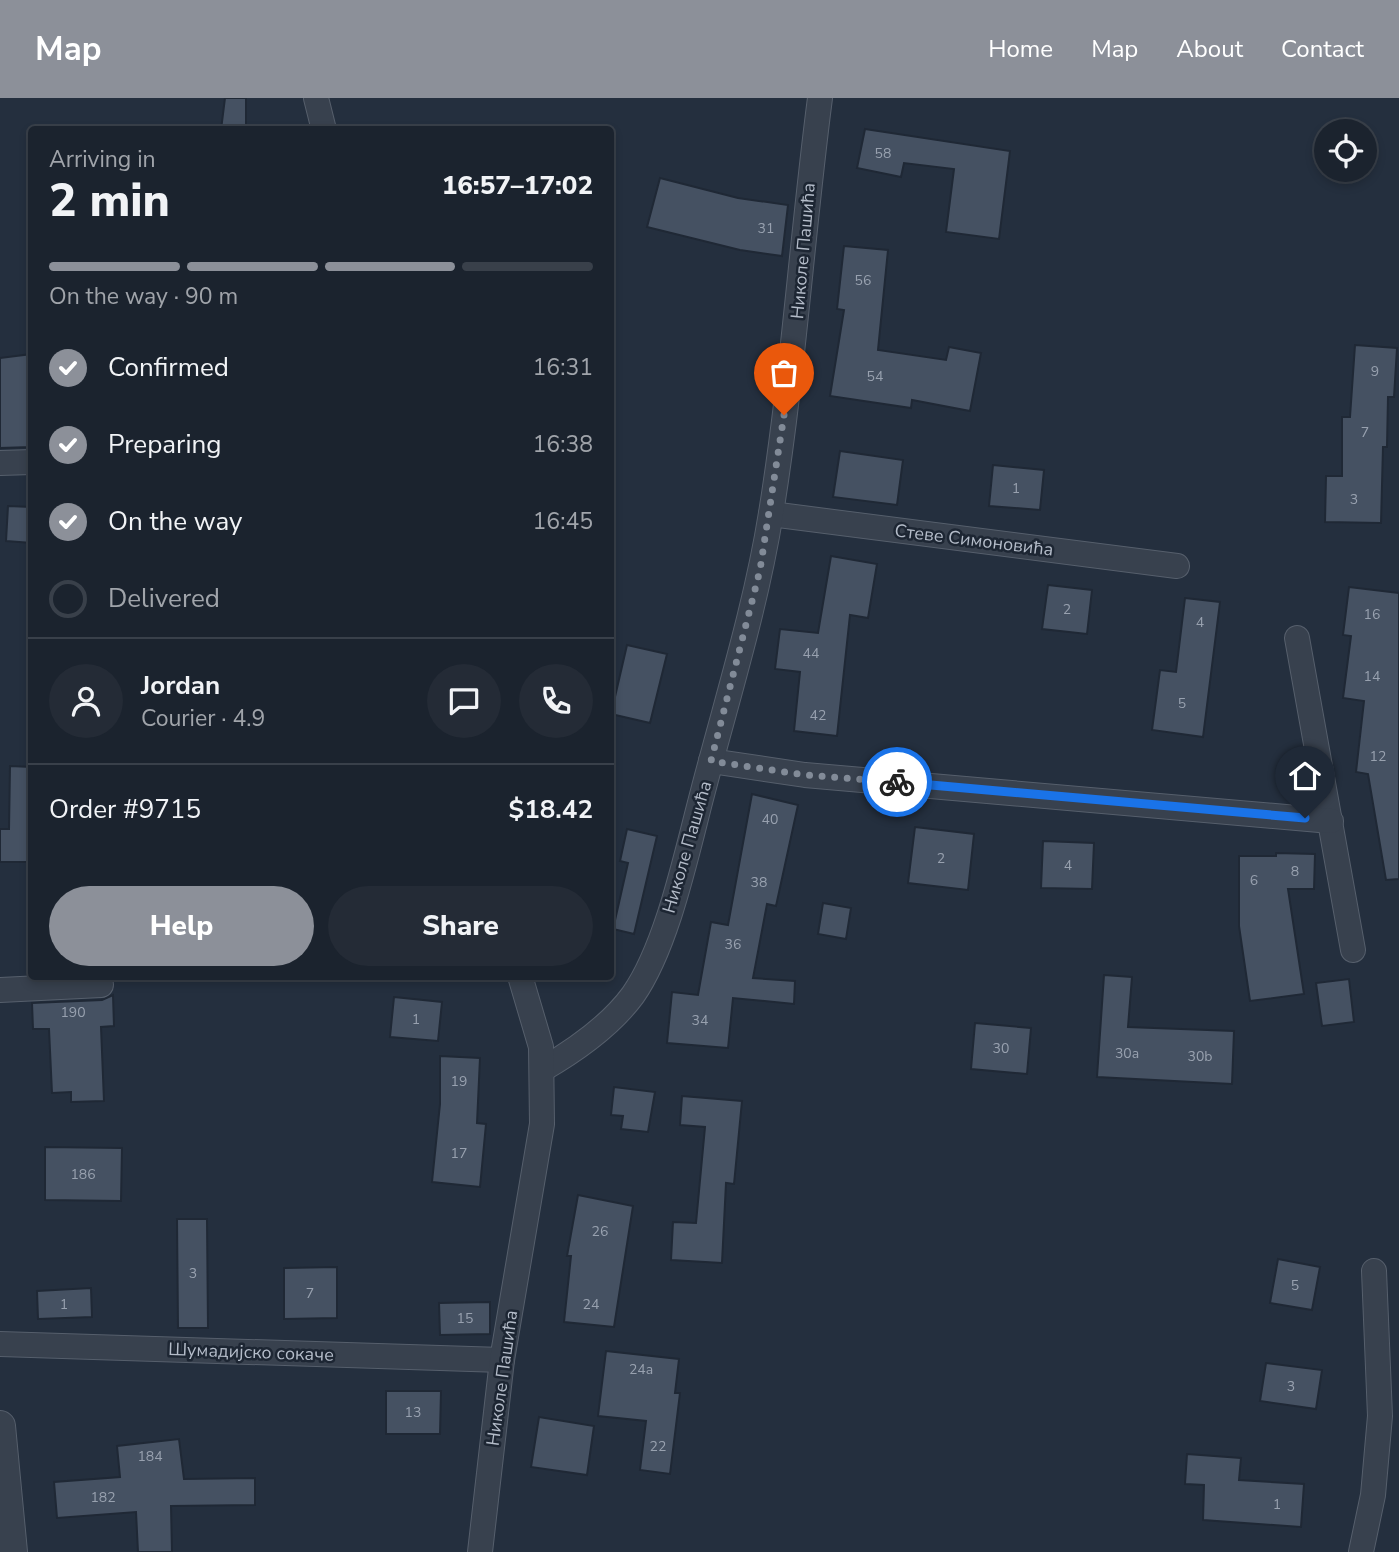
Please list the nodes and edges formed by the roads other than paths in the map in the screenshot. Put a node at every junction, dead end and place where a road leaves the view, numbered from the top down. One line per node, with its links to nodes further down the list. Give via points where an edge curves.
1 (316, 98): 3 (street)
2 (820, 98): 6 (street, Николе Пашића, via 798,316)
3 (323, 126)
4 (0, 463): 5 (street)
5 (28, 463)
6 (771, 514): 7 (street, Стеве Симоновића); 9 (street, Николе Пашића)
7 (1177, 566)
8 (1297, 638): 10 (street)
9 (711, 761): 10 (street, via 805,775); 15 (street, Николе Пашића, via 652,963 615,1015 569,1054)
10 (1331, 821): 11 (street)
11 (1353, 950)
12 (521, 980): 15 (street, via 537,1028)
13 (101, 985): 14 (street)
14 (0, 990)
15 (543, 1069): 18 (street, Николе Пашића, via 542,1124)
16 (1374, 1271): 22 (street, via 1380,1416 1373,1496)
17 (0, 1344): 18 (street, Шумадијско сокаче)
18 (502, 1360): 21 (street, Николе Пашића)
19 (0, 1426): 20 (street)
20 (12, 1552)
21 (480, 1552)
22 (1361, 1552)

